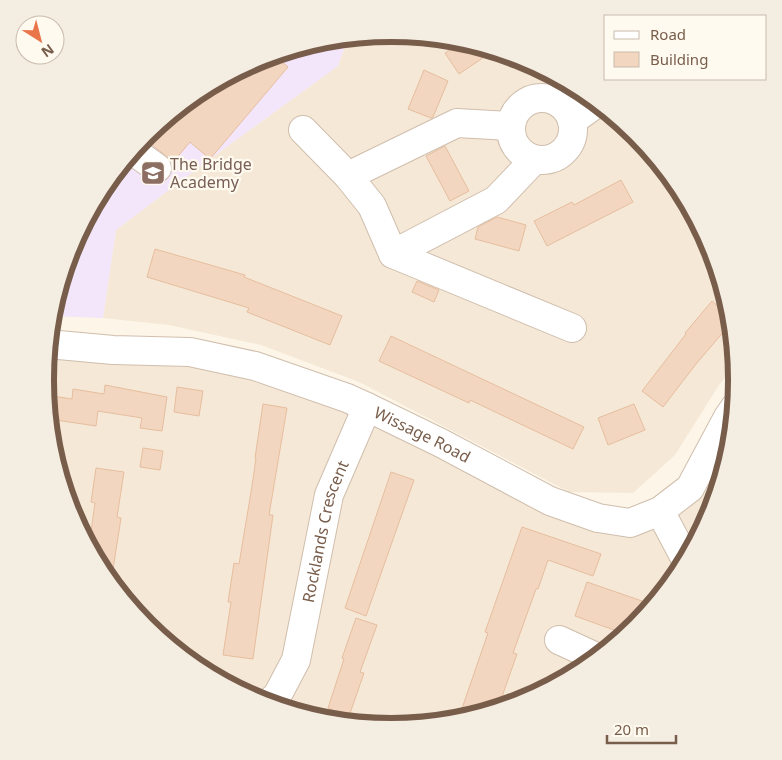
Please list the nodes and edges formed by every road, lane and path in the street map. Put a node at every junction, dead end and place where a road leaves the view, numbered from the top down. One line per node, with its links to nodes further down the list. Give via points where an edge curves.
1 (590, 108): 2 (street)
2 (572, 121): 3 (street, via 563,106 548,98 539,98 523,104); 6 (street, via 573,132 564,151 555,157)
3 (510, 126): 6 (street, via 516,147); 8 (street, via 457,123)
4 (303, 130): 8 (street)
5 (139, 155): 7 (street)
6 (534, 160): 9 (street, via 496,200)
7 (157, 168)
8 (348, 176): 9 (street, via 372,206)
9 (393, 254): 10 (street)
10 (572, 328)
11 (55, 345): 12 (street, Wissage Road, via 190,352 255,366)
12 (367, 407): 14 (street, Wissage Road, via 550,501 598,518 630,523); 18 (street, Rocklands Crescent, via 329,495)
13 (726, 420): 14 (street, Wissage Road, via 690,488)
14 (660, 511): 15 (street)
15 (682, 552)
16 (559, 640): 17 (street)
17 (589, 654)
18 (296, 660): 19 (street, Rocklands Crescent); 20 (street, Rocklands Crescent)
19 (276, 697)
20 (289, 702)

